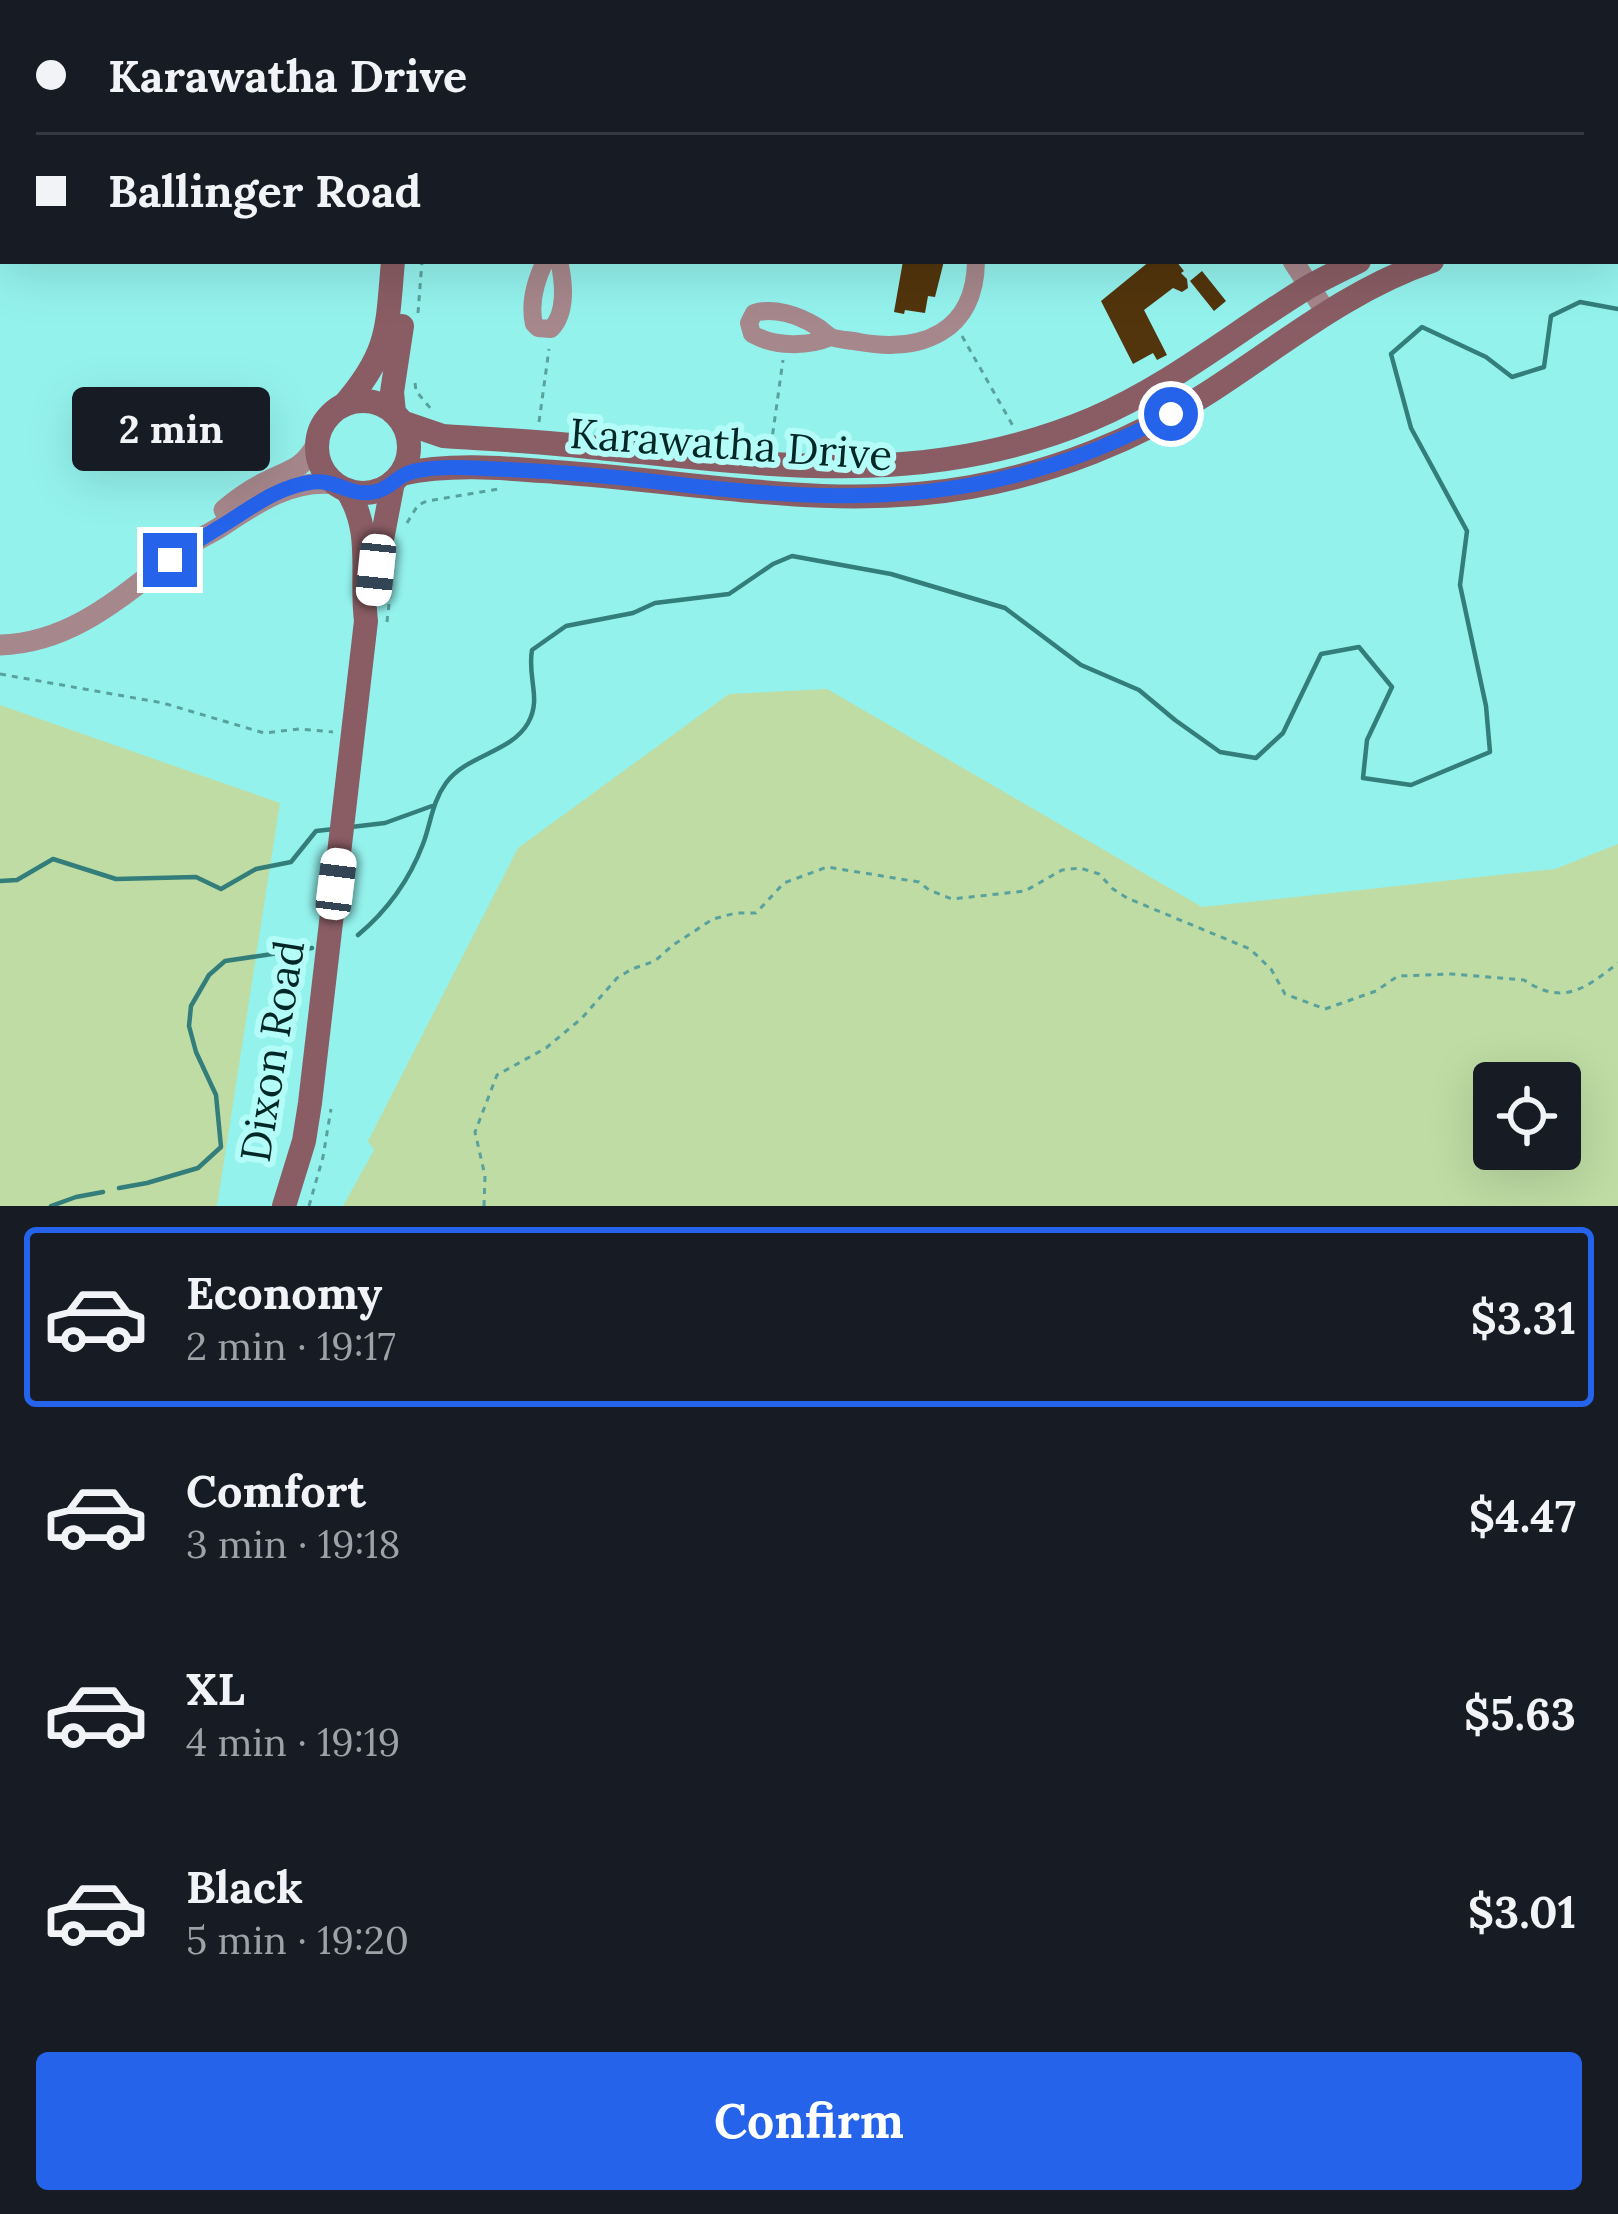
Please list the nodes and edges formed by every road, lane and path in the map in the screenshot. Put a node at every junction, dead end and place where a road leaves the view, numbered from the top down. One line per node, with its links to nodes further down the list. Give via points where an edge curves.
1 (393, 264): 15 (main road, via 382,346)
2 (406, 264): 16 (main road, via 392,392)
3 (544, 264): 12 (street, via 532,313)
4 (560, 264): 12 (street, via 559,320)
5 (976, 264): 11 (street, via 972,292)
6 (1295, 264): 9 (street)
7 (1353, 264): 9 (main road, Karawatha Drive)
8 (1424, 264): 10 (main road, Karawatha Drive)
9 (1311, 286): 10 (street); 16 (main road, Karawatha Drive, via 1093,419 934,461 750,464 442,436)
10 (1326, 312): 21 (main road, Karawatha Drive, via 1139,432 968,488 860,496 444,467)
11 (951, 324): 13 (street, via 908,346); 18 (path)
12 (544, 329): 17 (path)
13 (831, 337)
14 (783, 361): 20 (path)
15 (344, 405): 16 (main road, via 373,402); 19 (main road, via 322,425)
16 (398, 417): 21 (main road, via 410,452)
17 (539, 424)
18 (1014, 428)
19 (317, 443): 22 (main road, via 321,468); 25 (street, via 306,462 236,500)
20 (771, 448)
21 (397, 478): 22 (main road, via 370,493); 27 (main road, Dixon Road, via 382,532)
22 (341, 487): 25 (street, via 286,489); 27 (main road, Dixon Road, via 356,505 366,547 363,599)
23 (501, 489): 24 (path, via 418,505)
24 (404, 527)
25 (190, 544): 28 (street, via 104,611 56,634)
26 (394, 565): 27 (path)
27 (376, 625): 32 (main road, Dixon Road, via 304,1141)
28 (0, 645)
29 (0, 674): 30 (path, via 163,703 264,733)
30 (338, 732)
31 (1618, 963): 33 (path, via 1579,991 1558,995 1524,980 1423,974 1398,976 1325,1009 1285,994 1250,949 1127,898 1080,868 1025,891 952,899 919,882 827,867 784,883 756,913 712,919 617,978 546,1048 497,1076 475,1132)
32 (284, 1206)
33 (484, 1206)

